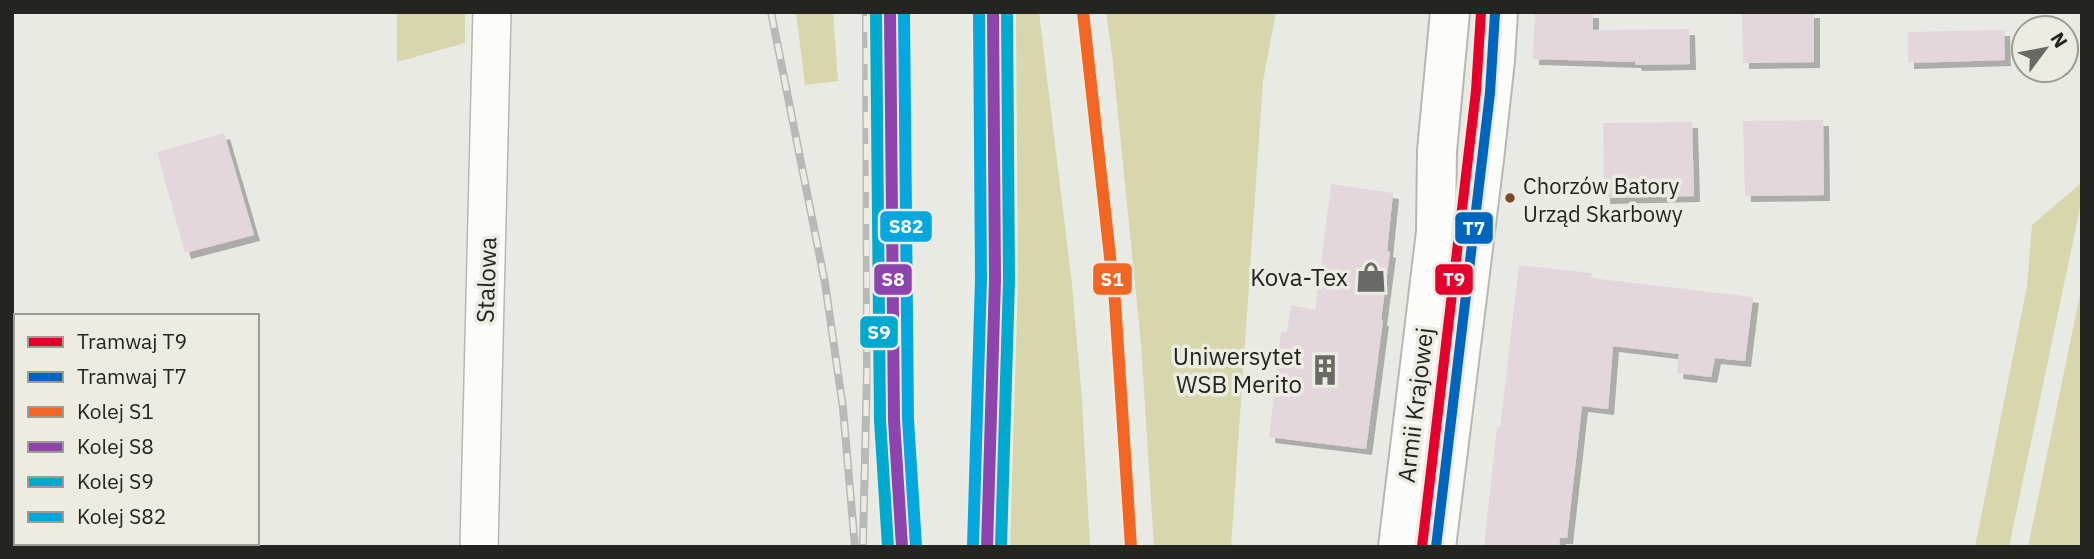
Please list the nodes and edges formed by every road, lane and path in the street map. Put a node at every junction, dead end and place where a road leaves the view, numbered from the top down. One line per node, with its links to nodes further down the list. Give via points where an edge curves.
1 (492, 12): 6 (street, Stalowa)
2 (1449, 25): 3 (street); 5 (street, Armii Krajowej)
3 (1497, 25): 4 (street, Armii Krajowej)
4 (1492, 95): 5 (street); 8 (street, Armii Krajowej)
5 (1443, 100): 7 (street, Armii Krajowej, via 1436,232)
6 (480, 547)
7 (1398, 547)
8 (1436, 547)

